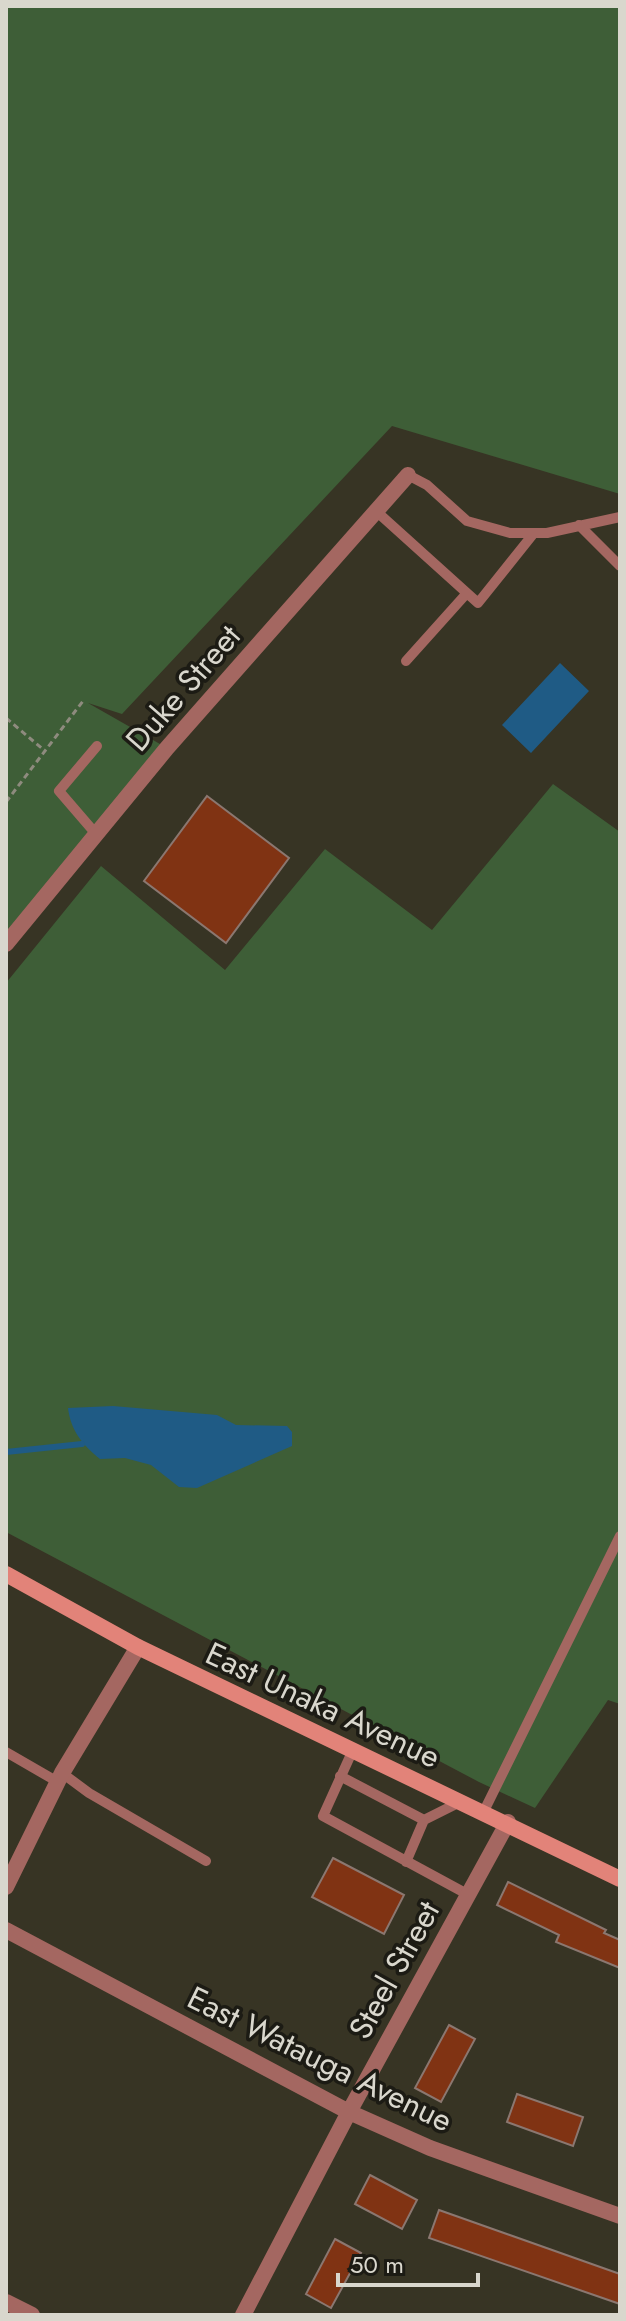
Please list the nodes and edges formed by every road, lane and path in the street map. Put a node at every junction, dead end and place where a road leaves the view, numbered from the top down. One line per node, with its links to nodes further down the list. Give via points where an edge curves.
1 (408, 475): 2 (street, Duke Street); 5 (lane, via 467,521 510,533)
2 (376, 511): 7 (lane); 14 (street, Duke Street)
3 (620, 517): 4 (lane)
4 (579, 525): 5 (lane); 6 (lane)
5 (534, 533): 7 (lane, via 478,603)
6 (620, 566)
7 (467, 593): 8 (lane)
8 (406, 661)
9 (83, 701): 12 (path)
10 (6, 718): 12 (path)
11 (97, 746): 14 (lane, via 59,791)
12 (45, 751): 13 (path)
13 (6, 802)
14 (96, 834): 15 (street, Duke Street)
15 (6, 944)
16 (620, 1536): 24 (lane)
17 (6, 1574): 18 (main road, East Unaka Avenue)
18 (138, 1647): 20 (main road, East Unaka Avenue); 22 (street)
19 (6, 1752): 22 (lane)
20 (352, 1752): 21 (lane); 23 (main road, East Unaka Avenue)
21 (340, 1776): 26 (lane); 28 (lane, via 323,1816)
22 (60, 1777): 31 (lane); 34 (street)
23 (462, 1801): 24 (main road, East Unaka Avenue); 26 (lane)
24 (484, 1811): 27 (main road, East Unaka Avenue)
25 (357, 1818): 28 (lane)
26 (424, 1820): 32 (lane)
27 (508, 1822): 33 (main road, East Unaka Avenue); 35 (street, Steel Street)
28 (350, 1830): 30 (lane)
29 (380, 1830): 30 (lane)
30 (373, 1843): 32 (lane)
31 (206, 1861)
32 (406, 1862): 35 (lane)
33 (620, 1879)
34 (6, 1887)
35 (467, 1894): 37 (street, Steel Street)
36 (6, 1930): 37 (street, East Watauga Avenue)
37 (349, 2112): 38 (street, East Watauga Avenue, via 430,2148); 41 (street, Steel Street)
38 (620, 2216)
39 (6, 2302): 40 (street)
40 (32, 2315)
41 (243, 2315)

